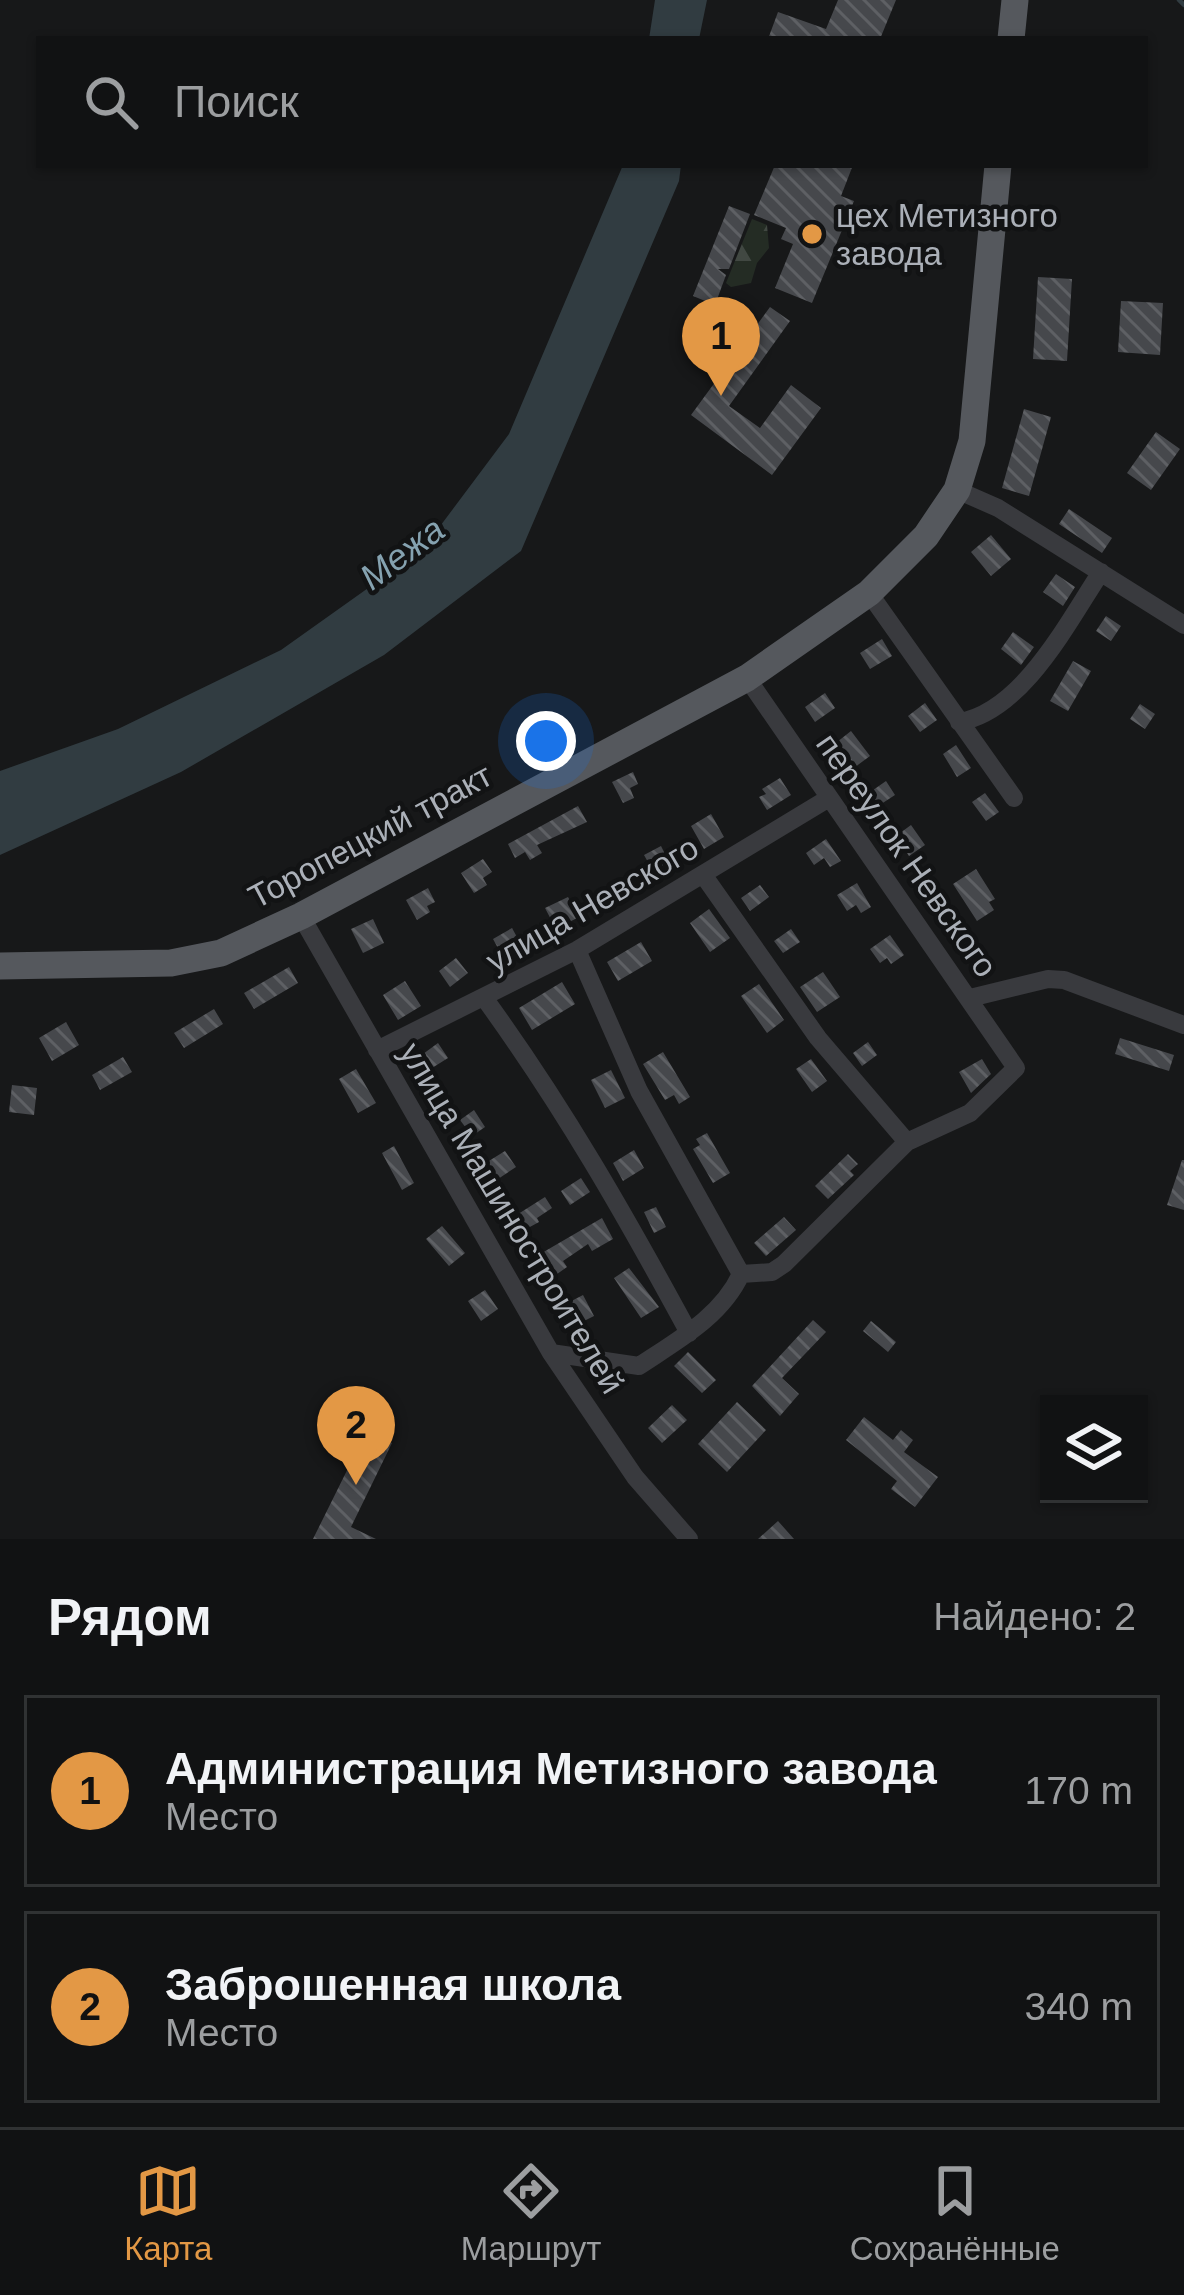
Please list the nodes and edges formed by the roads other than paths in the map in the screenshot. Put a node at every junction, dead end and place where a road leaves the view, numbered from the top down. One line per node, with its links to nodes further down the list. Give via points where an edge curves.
1 (1016, 0): 2 (main road)
2 (1011, 36)
3 (998, 168): 4 (main road, Торопецкий тракт, via 972,441)
4 (957, 490): 5 (street); 6 (main road, Торопецкий тракт, via 926,536)
5 (1101, 572): 7 (street); 9 (street, via 1015,694 982,718)
6 (869, 593): 8 (main road, Торопецкий тракт); 9 (street)
7 (1184, 625)
8 (747, 678): 10 (street, переулок Невского); 13 (main road, Торопецкий тракт)
9 (959, 722): 11 (street)
10 (830, 798): 12 (street, улица Невского); 16 (street, переулок Невского)
11 (1014, 798)
12 (704, 876): 14 (street, улица Невского); 20 (street, via 818,1038)
13 (302, 916): 15 (main road, Торопецкий тракт, via 221,953 171,963); 19 (street, улица Машиностроителей)
14 (577, 950): 17 (street, улица Невского); 21 (street, via 639,1091)
15 (0, 966)
16 (970, 998): 18 (street, via 1064,980); 20 (street, переулок Невского, via 1016,1068 970,1113)
17 (485, 999): 19 (street, улица Невского); 22 (street, via 605,1177)
18 (1184, 1025)
19 (377, 1050): 23 (street, улица Машиностроителей)
20 (907, 1142): 21 (street, via 784,1264)
21 (741, 1274): 22 (street, via 730,1297)
22 (689, 1333): 23 (street, via 639,1366)
23 (551, 1353): 24 (street, улица Машиностроителей)
24 (688, 1539)

